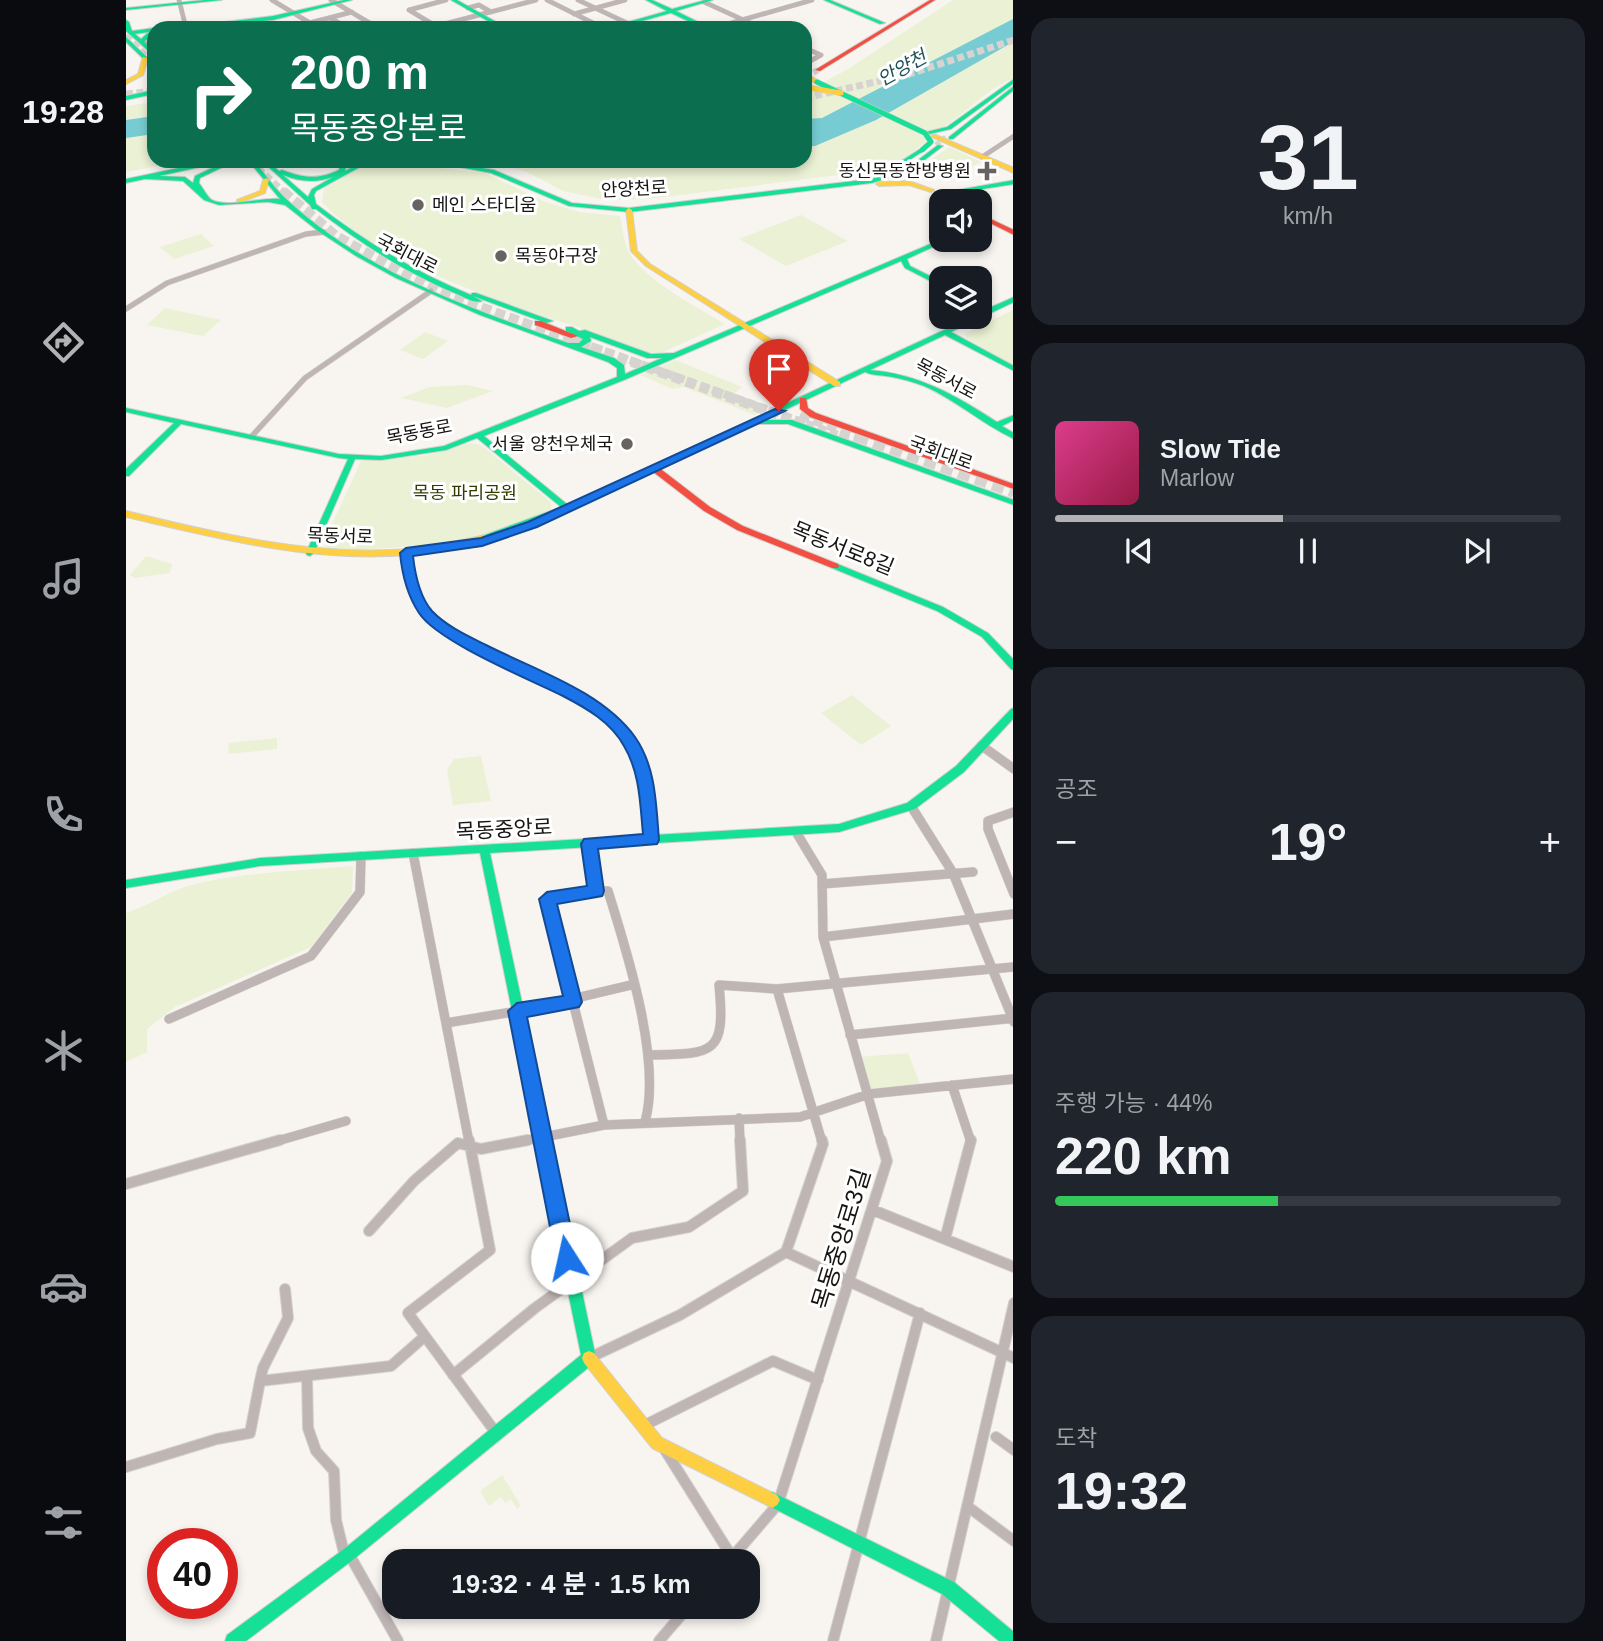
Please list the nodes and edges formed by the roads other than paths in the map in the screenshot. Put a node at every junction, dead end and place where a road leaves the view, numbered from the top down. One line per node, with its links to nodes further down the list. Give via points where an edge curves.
1 (220, 0): 17 (main road)
2 (272, 0): 25 (street)
3 (350, 0): 18 (main road)
4 (446, 0): 35 (street, via 409,10)
5 (453, 0): 22 (main road)
6 (533, 0): 22 (street)
7 (547, 0): 26 (street)
8 (578, 0): 20 (street)
9 (609, 0): 19 (street)
10 (625, 0): 19 (street)
11 (648, 0): 23 (main road)
12 (812, 0): 28 (street)
13 (827, 0): 43 (main road)
14 (925, 0): 43 (main road)
15 (933, 0): 43 (main road)
16 (707, 1): 23 (main road); 28 (street)
17 (179, 2): 21 (main road); 29 (street)
18 (334, 2): 24 (street); 25 (main road)
19 (615, 3): 20 (street)
20 (596, 8): 26 (street); 39 (street)
21 (126, 9)
22 (479, 10): 36 (street); 37 (main road)
23 (671, 11): 40 (main road); 41 (main road)
24 (352, 12): 27 (street); 34 (street)
25 (293, 13): 30 (main road); 31 (street)
26 (574, 14): 38 (street)
27 (330, 18): 32 (street); 33 (street)
28 (743, 20): 42 (street)
29 (184, 21)
30 (236, 21)
31 (307, 21)
32 (318, 21)
33 (335, 21)
34 (367, 21)
35 (427, 21)
36 (452, 21)
37 (494, 21)
38 (588, 21)
39 (623, 21)
40 (634, 21)
41 (692, 21)
42 (739, 21)
43 (880, 29): 46 (main road)
44 (138, 42): 47 (main road, via 140,75)
45 (812, 51): 46 (street, via 821,55)
46 (813, 72): 51 (main road, bridge)
47 (126, 82)
48 (1013, 83): 53 (main road); 53 (main road, via 949,137); 55 (main road, 안양천로, via 1002,86)
49 (812, 89): 51 (main road, bridge)
50 (147, 93): 52 (main road)
51 (841, 93): 55 (main road, bridge)
52 (126, 95)
53 (1008, 97)
54 (1013, 136): 56 (street)
55 (933, 140): 56 (main road); 68 (main road, 안양천로); 76 (main road, bridge, via 901,165 874,175)
56 (982, 157): 67 (main road)
57 (164, 168): 70 (main road)
58 (190, 168): 69 (main road)
59 (211, 168): 71 (main road, via 197,177 196,183 205,197 227,202 263,192)
60 (261, 168): 71 (main road)
61 (265, 168): 96 (main road, 국회대로, via 320,223 365,253 446,293)
62 (266, 168): 79 (main road, 국회대로)
63 (272, 168): 64 (main road, via 313,181)
64 (343, 168)
65 (355, 168): 79 (main road, via 314,190)
66 (473, 168): 80 (main road, 안양천로, via 492,171 571,205)
67 (1013, 172)
68 (897, 173): 73 (main road, 안양천로); 74 (main road)
69 (145, 177): 70 (main road); 78 (main road, via 183,178 215,202 269,198)
70 (126, 178)
71 (266, 180): 78 (main road)
72 (1013, 182): 75 (main road)
73 (829, 186): 76 (main road, 안양천로); 77 (main road, via 909,183)
74 (929, 189)
75 (958, 189)
76 (785, 190): 80 (main road, 안양천로)
77 (929, 190)
78 (293, 207): 83 (main road)
79 (314, 208): 89 (main road, 국회대로, via 363,245)
80 (629, 210): 93 (main road, via 634,251 642,260)
81 (992, 222): 84 (main road)
82 (992, 226): 84 (main road)
83 (320, 229): 85 (street); 85 (street); 89 (main road, via 372,262)
84 (1012, 232)
85 (306, 234): 91 (street, via 167,282)
86 (929, 247): 87 (main road, 목동동로)
87 (903, 258): 88 (main road, via 908,267); 93 (main road, 목동동로)
88 (929, 278)
89 (431, 286): 96 (main road); 109 (street, via 305,378)
90 (1013, 299): 92 (main road, 목동서로)
91 (126, 309)
92 (993, 309)
93 (742, 325): 97 (main road, 목동동로); 101 (main road)
94 (952, 329): 95 (main road, 목동서로)
95 (946, 332): 98 (main road); 99 (main road, 목동서로)
96 (571, 337): 97 (main road, via 650,356); 100 (main road, via 619,363)
97 (674, 355): 100 (main road, 목동동로)
98 (1013, 369)
99 (856, 375): 101 (main road, 목동서로); 107 (main road, 목동서로, via 883,371 907,376)
100 (621, 378): 108 (main road, 목동동로)
101 (837, 384): 102 (main road, 목동서로)
102 (803, 400): 106 (main road, 목동서로); 111 (main road, via 808,412)
103 (126, 410): 105 (main road, 목동동로)
104 (1013, 417): 107 (main road)
105 (178, 422): 109 (main road, 목동동로); 114 (main road)
106 (755, 422): 111 (main road, via 789,422); 113 (main road, 목동서로)
107 (995, 426): 110 (main road, 목동서로)
108 (478, 435): 112 (main road, 목동동로, via 414,454); 117 (main road)
109 (251, 437): 112 (main road, 목동동로)
110 (1013, 437)
111 (857, 439): 115 (main road, 국회대로); 116 (main road, 국회대로)
112 (352, 458): 119 (main road)
113 (655, 469): 117 (main road, 목동서로); 121 (main road, 목동서로8길, via 740,528 940,608 985,635)
114 (126, 474)
115 (1013, 490)
116 (1013, 501)
117 (568, 509): 120 (main road, 목동서로, via 482,541)
118 (126, 514): 119 (main road, 목동서로, via 273,549)
119 (310, 553): 120 (main road, 목동서로)
120 (406, 553): 128 (street, via 409,577 426,612 454,635 583,700 620,728 645,776)
121 (1013, 667)
122 (1013, 712): 123 (main road, 목동중앙로)
123 (981, 745): 124 (street); 125 (main road, 목동중앙로, via 960,769)
124 (1013, 769)
125 (911, 806): 127 (main road, 목동중앙로, via 839,828); 136 (street)
126 (1013, 812): 134 (street, via 988,821)
127 (796, 832): 128 (main road, 목동중앙로); 138 (street, 목동중앙로3길, via 819,867)
128 (651, 840): 129 (main road, 목동중앙로)
129 (589, 844): 130 (main road, 목동중앙로); 139 (street)
130 (484, 849): 131 (main road, 목동중앙로); 150 (main road)
131 (413, 853): 132 (main road, 목동중앙로); 153 (street)
132 (361, 856): 137 (main road, 목동중앙로, via 260,862); 151 (street, via 359,892 311,956)
133 (1013, 861): 134 (street)
134 (1001, 862): 140 (street)
135 (973, 872): 136 (street)
136 (953, 873): 138 (street); 142 (street)
137 (126, 884)
138 (822, 884): 143 (street, 목동중앙로3길)
139 (596, 891): 147 (street, via 608,891); 149 (street, via 547,899)
140 (1013, 894)
141 (1013, 914): 142 (street)
142 (972, 918): 143 (street); 145 (street)
143 (823, 937): 146 (street, 목동중앙로3길)
144 (1013, 967): 145 (street)
145 (993, 969): 146 (street); 152 (street)
146 (837, 984): 148 (street); 154 (street, 목동중앙로3길)
147 (631, 985): 149 (street); 155 (street)
148 (777, 989): 155 (street, via 719,985 722,1028 712,1045 697,1052); 159 (street)
149 (573, 1000): 150 (street); 163 (street)
150 (517, 1011): 153 (street); 164 (main road)
151 (169, 1019)
152 (1013, 1019): 154 (street)
153 (446, 1023): 165 (street)
154 (850, 1035): 158 (street, 목동중앙로3길)
155 (648, 1055): 162 (street, via 653,1105)
156 (1013, 1079): 157 (street)
157 (952, 1085): 158 (street); 169 (street, via 971,1141)
158 (866, 1095): 159 (street); 167 (street, 목동중앙로3길, via 887,1161)
159 (812, 1114): 160 (street); 170 (street, via 823,1144)
160 (738, 1118): 162 (street); 172 (street, via 743,1191 689,1227 632,1238)
161 (346, 1121): 166 (street)
162 (645, 1122): 163 (street)
163 (604, 1125): 164 (street)
164 (543, 1137): 165 (street, via 481,1149); 172 (main road)
165 (470, 1145): 168 (street, via 458,1143 435,1162); 177 (street, via 490,1250 408,1313)
166 (126, 1184)
167 (873, 1210): 169 (street); 173 (street, 목동중앙로3길)
168 (369, 1231)
169 (945, 1239): 171 (street)
170 (786, 1252): 173 (street); 179 (street, via 680,1315)
171 (1013, 1267)
172 (571, 1281): 179 (main road); 181 (street)
173 (850, 1282): 176 (street); 183 (street, 목동중앙로3길)
174 (285, 1289): 184 (street, via 288,1318)
175 (1013, 1303): 178 (street)
176 (920, 1313): 178 (street); 194 (street)
177 (424, 1337): 181 (street); 182 (street, via 391,1367)
178 (1003, 1350): 180 (street); 192 (street)
179 (589, 1358): 185 (main road); 186 (main road)
180 (1013, 1358)
181 (453, 1375): 186 (street)
182 (307, 1376): 184 (street); 197 (street, via 307,1426 318,1458 334,1471 337,1520)
183 (818, 1380): 185 (street, via 773,1361); 191 (street, 목동중앙로3길)
184 (260, 1381): 190 (street, via 250,1433)
185 (643, 1426): 188 (main road)
186 (496, 1433): 197 (main road)
187 (996, 1437): 189 (street)
188 (663, 1446): 191 (main road); 195 (street)
189 (1013, 1450)
190 (126, 1467)
191 (778, 1504): 194 (main road); 196 (street)
192 (967, 1506): 193 (street); 198 (street)
193 (1013, 1541)
194 (860, 1544): 198 (main road); 203 (street)
195 (725, 1549)
196 (740, 1549)
197 (347, 1556): 200 (main road); 201 (street)
198 (948, 1588): 204 (street); 205 (main road)
199 (678, 1619): 202 (street)
200 (233, 1641)
201 (398, 1641)
202 (659, 1641)
203 (833, 1641)
204 (936, 1641)
205 (1011, 1641)

